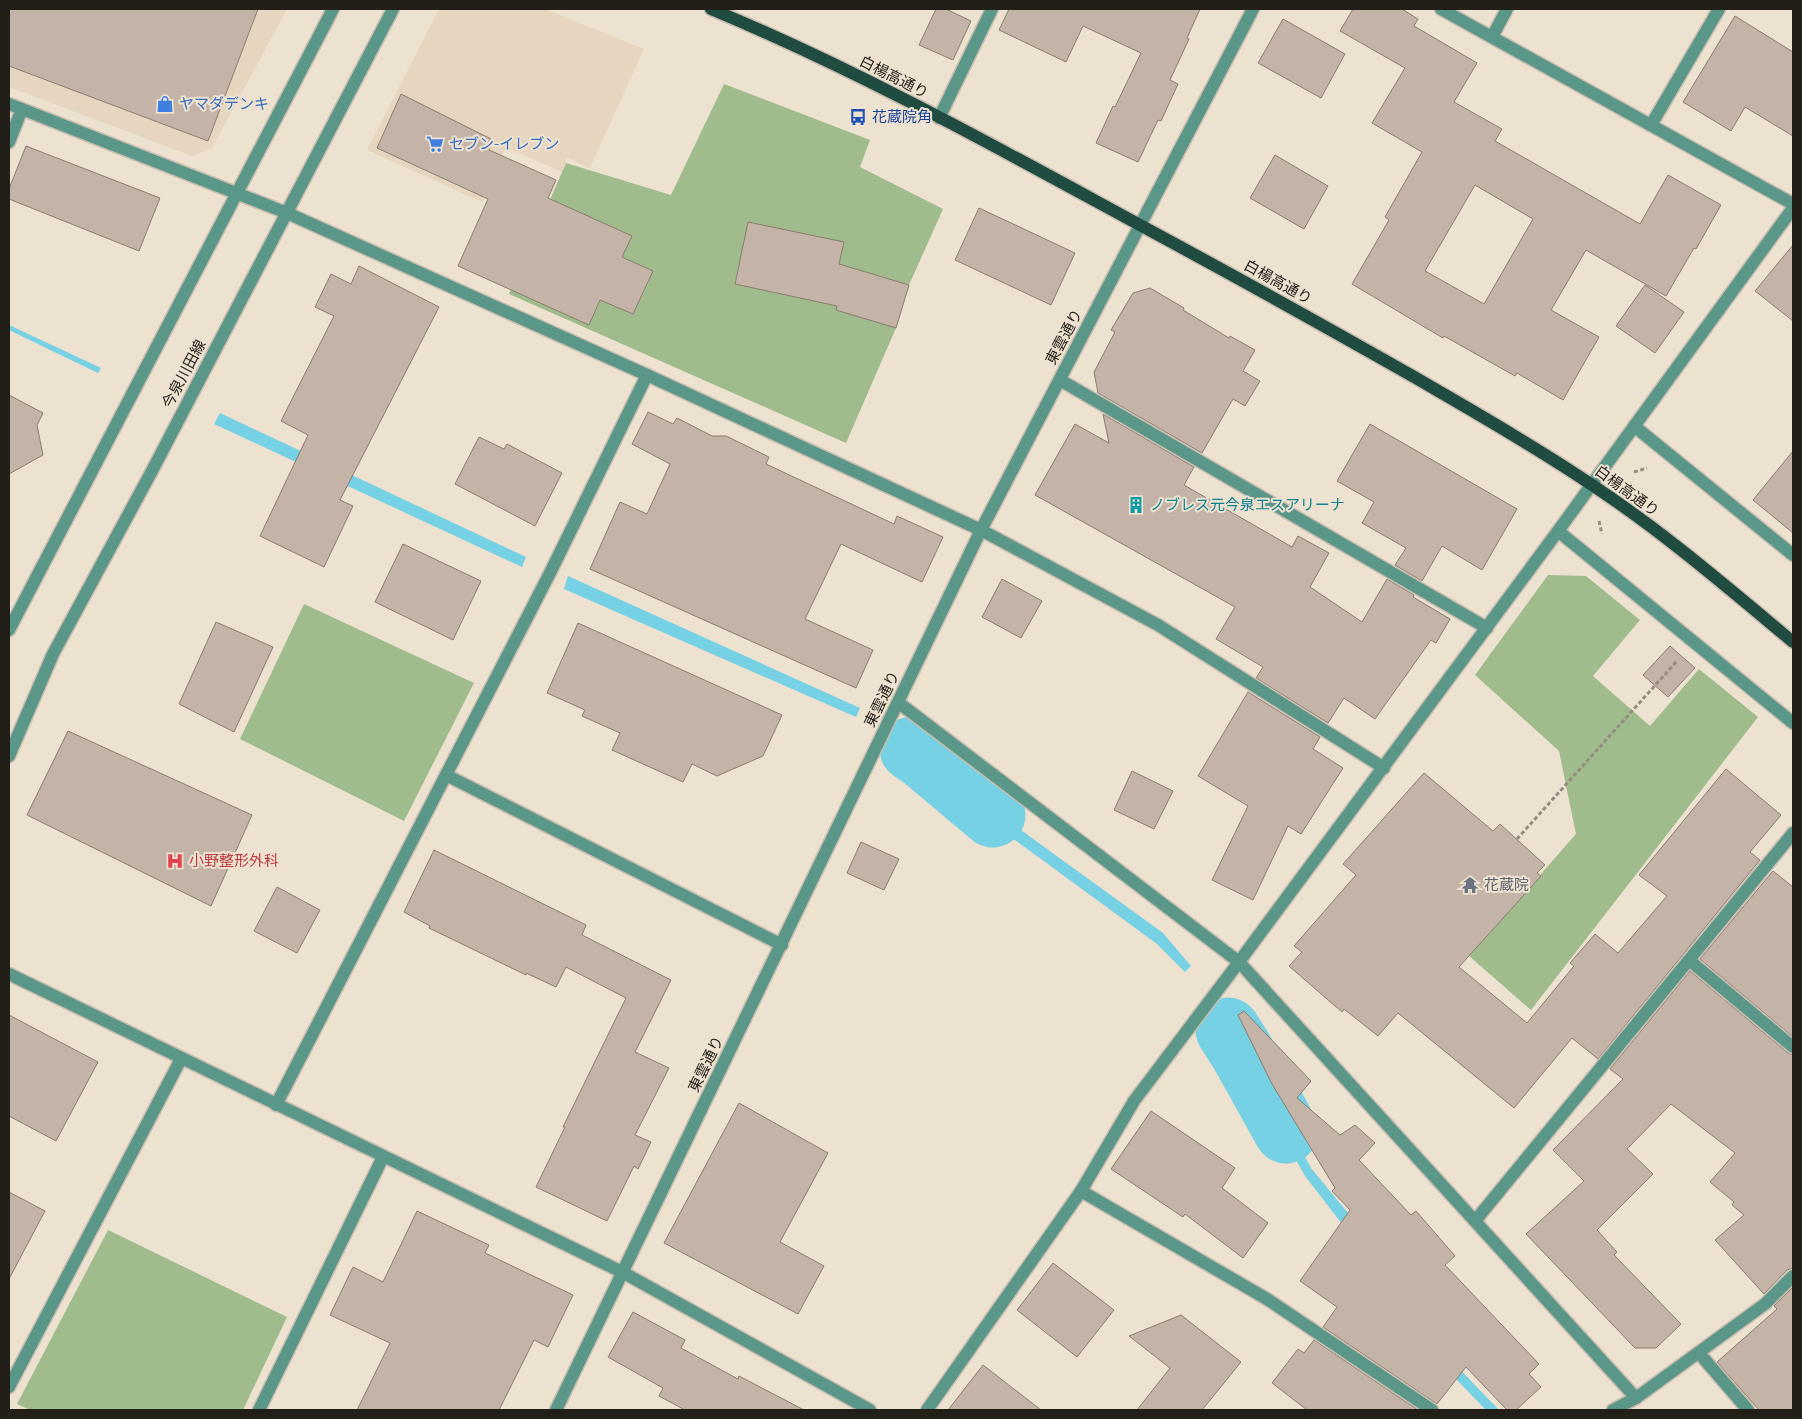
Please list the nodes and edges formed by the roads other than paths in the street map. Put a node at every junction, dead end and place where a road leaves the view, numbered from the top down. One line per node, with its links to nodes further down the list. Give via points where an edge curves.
1 (333, 9): 16 (street)
2 (393, 9): 19 (street, 今泉川田線)
3 (711, 9): 9 (main road, 白楊高通り)
4 (992, 9): 13 (street)
5 (1252, 9): 20 (street, 東雲通り)
6 (1441, 9): 10 (street)
7 (1507, 9): 10 (street)
8 (1719, 9): 14 (street)
9 (732, 13): 13 (main road, 白楊高通り)
10 (1492, 37): 14 (street)
11 (9, 104): 12 (street)
12 (22, 109): 15 (street); 16 (street)
13 (939, 118): 20 (main road, 白楊高通り)
14 (1651, 125): 17 (street)
15 (9, 142)
16 (237, 192): 19 (street); 29 (street)
17 (1793, 204)
18 (1793, 208): 23 (street)
19 (287, 213): 21 (street); 33 (street, 今泉川田線, via 53,654)
20 (1141, 226): 22 (street, 東雲通り); 24 (main road, 白楊高通り, via 1507,430)
21 (647, 375): 25 (street); 35 (street)
22 (1060, 380): 25 (street, 東雲通り); 28 (street)
23 (1634, 426): 24 (street); 27 (street)
24 (1592, 484): 26 (street); 30 (main road, 白楊高通り, via 1669,541)
25 (981, 530): 31 (street, 東雲通り); 34 (street, via 1158,625)
26 (1558, 531): 28 (street); 32 (street)
27 (1793, 555)
28 (1487, 628): 34 (street)
29 (9, 630)
30 (1793, 642)
31 (899, 703): 37 (street, 東雲通り); 39 (street)
32 (1793, 723)
33 (9, 756)
34 (1384, 768): 39 (street)
35 (446, 774): 37 (street); 43 (street)
36 (1793, 833): 38 (street)
37 (782, 945): 47 (street, 東雲通り)
38 (1689, 960): 41 (street); 46 (street)
39 (1239, 962): 45 (street, via 1134,1102); 46 (street)
40 (9, 974): 42 (street)
41 (1793, 1047)
42 (182, 1060): 43 (street); 50 (street)
43 (276, 1105): 44 (street)
44 (383, 1157): 47 (street); 52 (street)
45 (1081, 1191): 55 (street); 56 (street, via 1268,1299)
46 (1475, 1221): 51 (street)
47 (624, 1273): 53 (street, 東雲通り); 54 (street)
48 (1793, 1276): 49 (street, via 1765,1304)
49 (1699, 1353): 51 (street); 58 (street)
50 (9, 1387)
51 (1636, 1398): 57 (street)
52 (259, 1410)
53 (556, 1410)
54 (870, 1410)
55 (927, 1410)
56 (1432, 1410)
57 (1612, 1410)
58 (1748, 1410)

